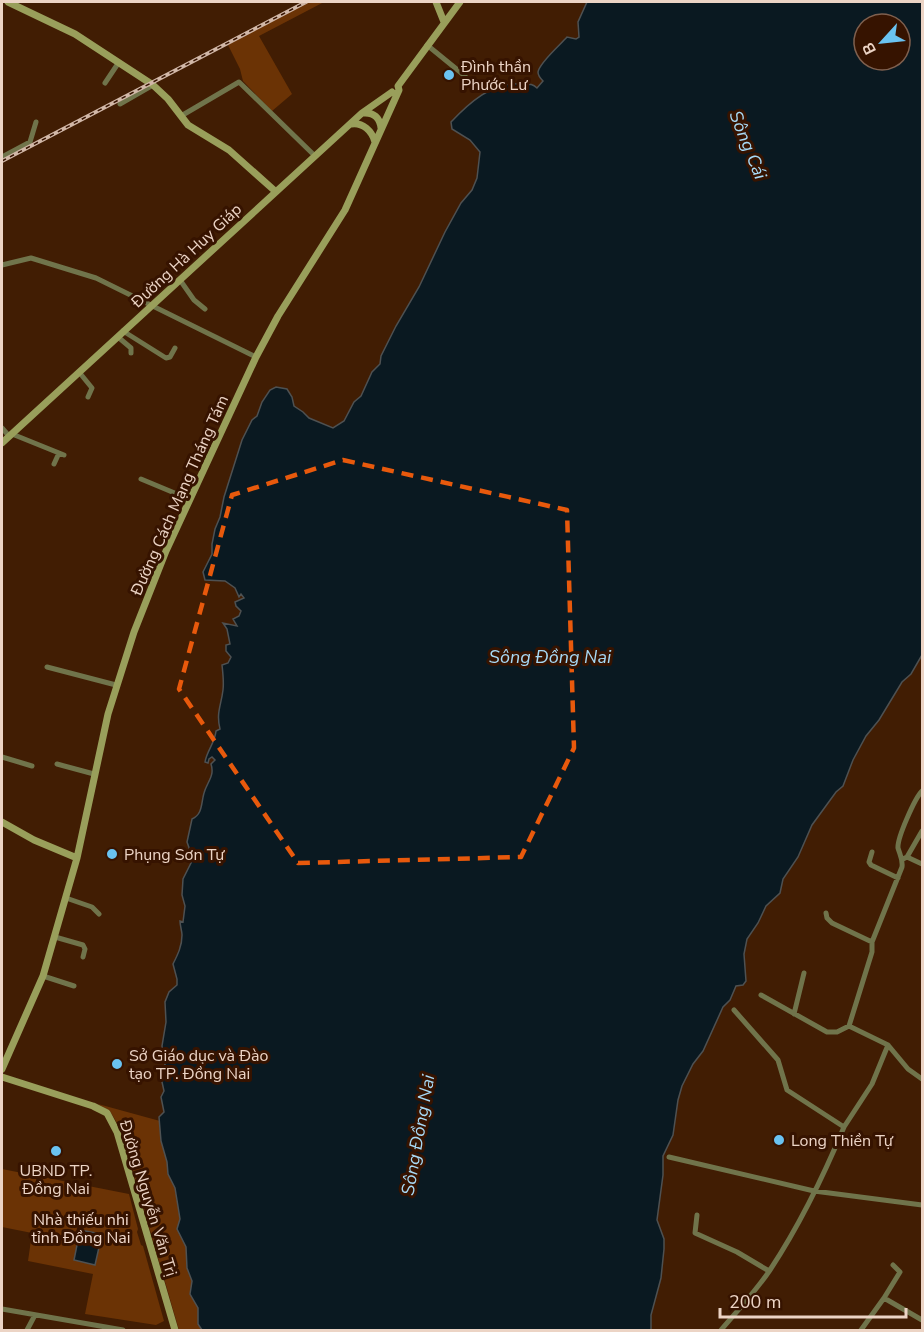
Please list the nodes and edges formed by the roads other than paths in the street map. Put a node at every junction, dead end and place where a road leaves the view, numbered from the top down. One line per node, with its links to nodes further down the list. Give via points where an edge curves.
1 (8, 2): 6 (main road, via 68,30)
2 (436, 2): 4 (main road)
3 (460, 2): 4 (main road, Đường Hà Huy Giáp)
4 (444, 22): 5 (main road, Đường Hà Huy Giáp)
5 (427, 45): 7 (street); 10 (main road, Đường Hà Huy Giáp)
6 (119, 62): 8 (street); 9 (main road)
7 (465, 76)
8 (105, 83)
9 (153, 85): 11 (street); 13 (main road)
10 (396, 90): 12 (main road, Đường Hà Huy Giáp); 16 (main road, Đường Cách Mạng Tháng Tám)
11 (120, 104)
12 (362, 113): 15 (main road, Đường Hà Huy Giáp); 16 (main road, via 377,117)
13 (181, 116): 18 (street, via 239,82); 20 (main road, via 190,127 230,150)
14 (36, 122): 19 (street, via 30,142)
15 (350, 124): 17 (main road, via 365,127); 18 (main road, Đường Hà Huy Giáp)
16 (381, 128): 17 (main road, Đường Cách Mạng Tháng Tám)
17 (375, 142): 28 (main road, Đường Cách Mạng Tháng Tám, via 345,210)
18 (315, 156): 20 (main road, Đường Hà Huy Giáp)
19 (2, 157)
20 (275, 191): 22 (main road, Đường Hà Huy Giáp)
21 (2, 265): 23 (street, via 35,259 96,278)
22 (180, 280): 23 (main road, Đường Hà Huy Giáp); 24 (street)
23 (152, 306): 25 (main road, Đường Hà Huy Giáp); 28 (street)
24 (205, 309)
25 (121, 334): 26 (street, via 166,358); 27 (street); 29 (main road, Đường Hà Huy Giáp)
26 (175, 348)
27 (131, 353)
28 (256, 357): 36 (main road, Đường Cách Mạng Tháng Tám)
29 (79, 372): 30 (street, via 92,388); 32 (main road, Đường Hà Huy Giáp)
30 (88, 397)
31 (2, 428): 32 (street)
32 (10, 435): 33 (main road, Đường Hà Huy Giáp); 34 (street, via 62,454)
33 (2, 443)
34 (54, 464)
35 (141, 479): 36 (street)
36 (189, 499): 38 (main road, Đường Cách Mạng Tháng Tám, via 165,551)
37 (47, 667): 38 (street)
38 (116, 685): 42 (main road, Đường Cách Mạng Tháng Tám)
39 (2, 757): 41 (street)
40 (57, 764): 42 (street)
41 (32, 766)
42 (94, 774): 47 (main road, Đường Cách Mạng Tháng Tám)
43 (922, 791): 48 (street, via 899,841 898,848)
44 (2, 822): 47 (main road)
45 (922, 831): 48 (street)
46 (872, 852): 50 (street, via 871,865)
47 (77, 858): 51 (main road, Đường Cách Mạng Tháng Tám)
48 (905, 858): 49 (street); 50 (street)
49 (922, 864)
50 (898, 878): 55 (street)
51 (66, 898): 53 (street, via 93,907); 54 (main road, Đường Cách Mạng Tháng Tám)
52 (826, 913): 55 (street, via 832,923)
53 (99, 914)
54 (55, 937): 56 (street, via 83,945); 58 (main road, Đường Cách Mạng Tháng Tám)
55 (872, 942): 63 (street)
56 (83, 957)
57 (804, 973): 62 (street)
58 (44, 976): 59 (street); 65 (main road, Đường Cách Mạng Tháng Tám)
59 (74, 986)
60 (761, 995): 62 (street)
61 (734, 1010): 68 (street, via 778,1060 787,1090)
62 (794, 1014): 63 (street, via 827,1032)
63 (849, 1026): 64 (street)
64 (888, 1045): 67 (street); 68 (street, via 872,1084)
65 (2, 1069)
66 (2, 1077): 82 (main road, Đường Nguyễn Văn Trị, via 93,1106 110,1117 123,1148)
67 (922, 1079)
68 (844, 1127): 70 (street)
69 (669, 1157): 70 (street)
70 (814, 1191): 71 (street); 74 (street)
71 (922, 1205)
72 (697, 1215): 74 (street, via 695,1233)
73 (893, 1265): 75 (street, via 900,1272)
74 (769, 1272): 83 (street)
75 (884, 1298): 78 (street); 84 (street)
76 (2, 1309): 77 (street)
77 (35, 1315): 79 (street); 80 (street)
78 (922, 1320)
79 (107, 1329): 81 (street)
80 (27, 1330)
81 (123, 1330)
82 (175, 1330)
83 (721, 1330)
84 (861, 1330)

